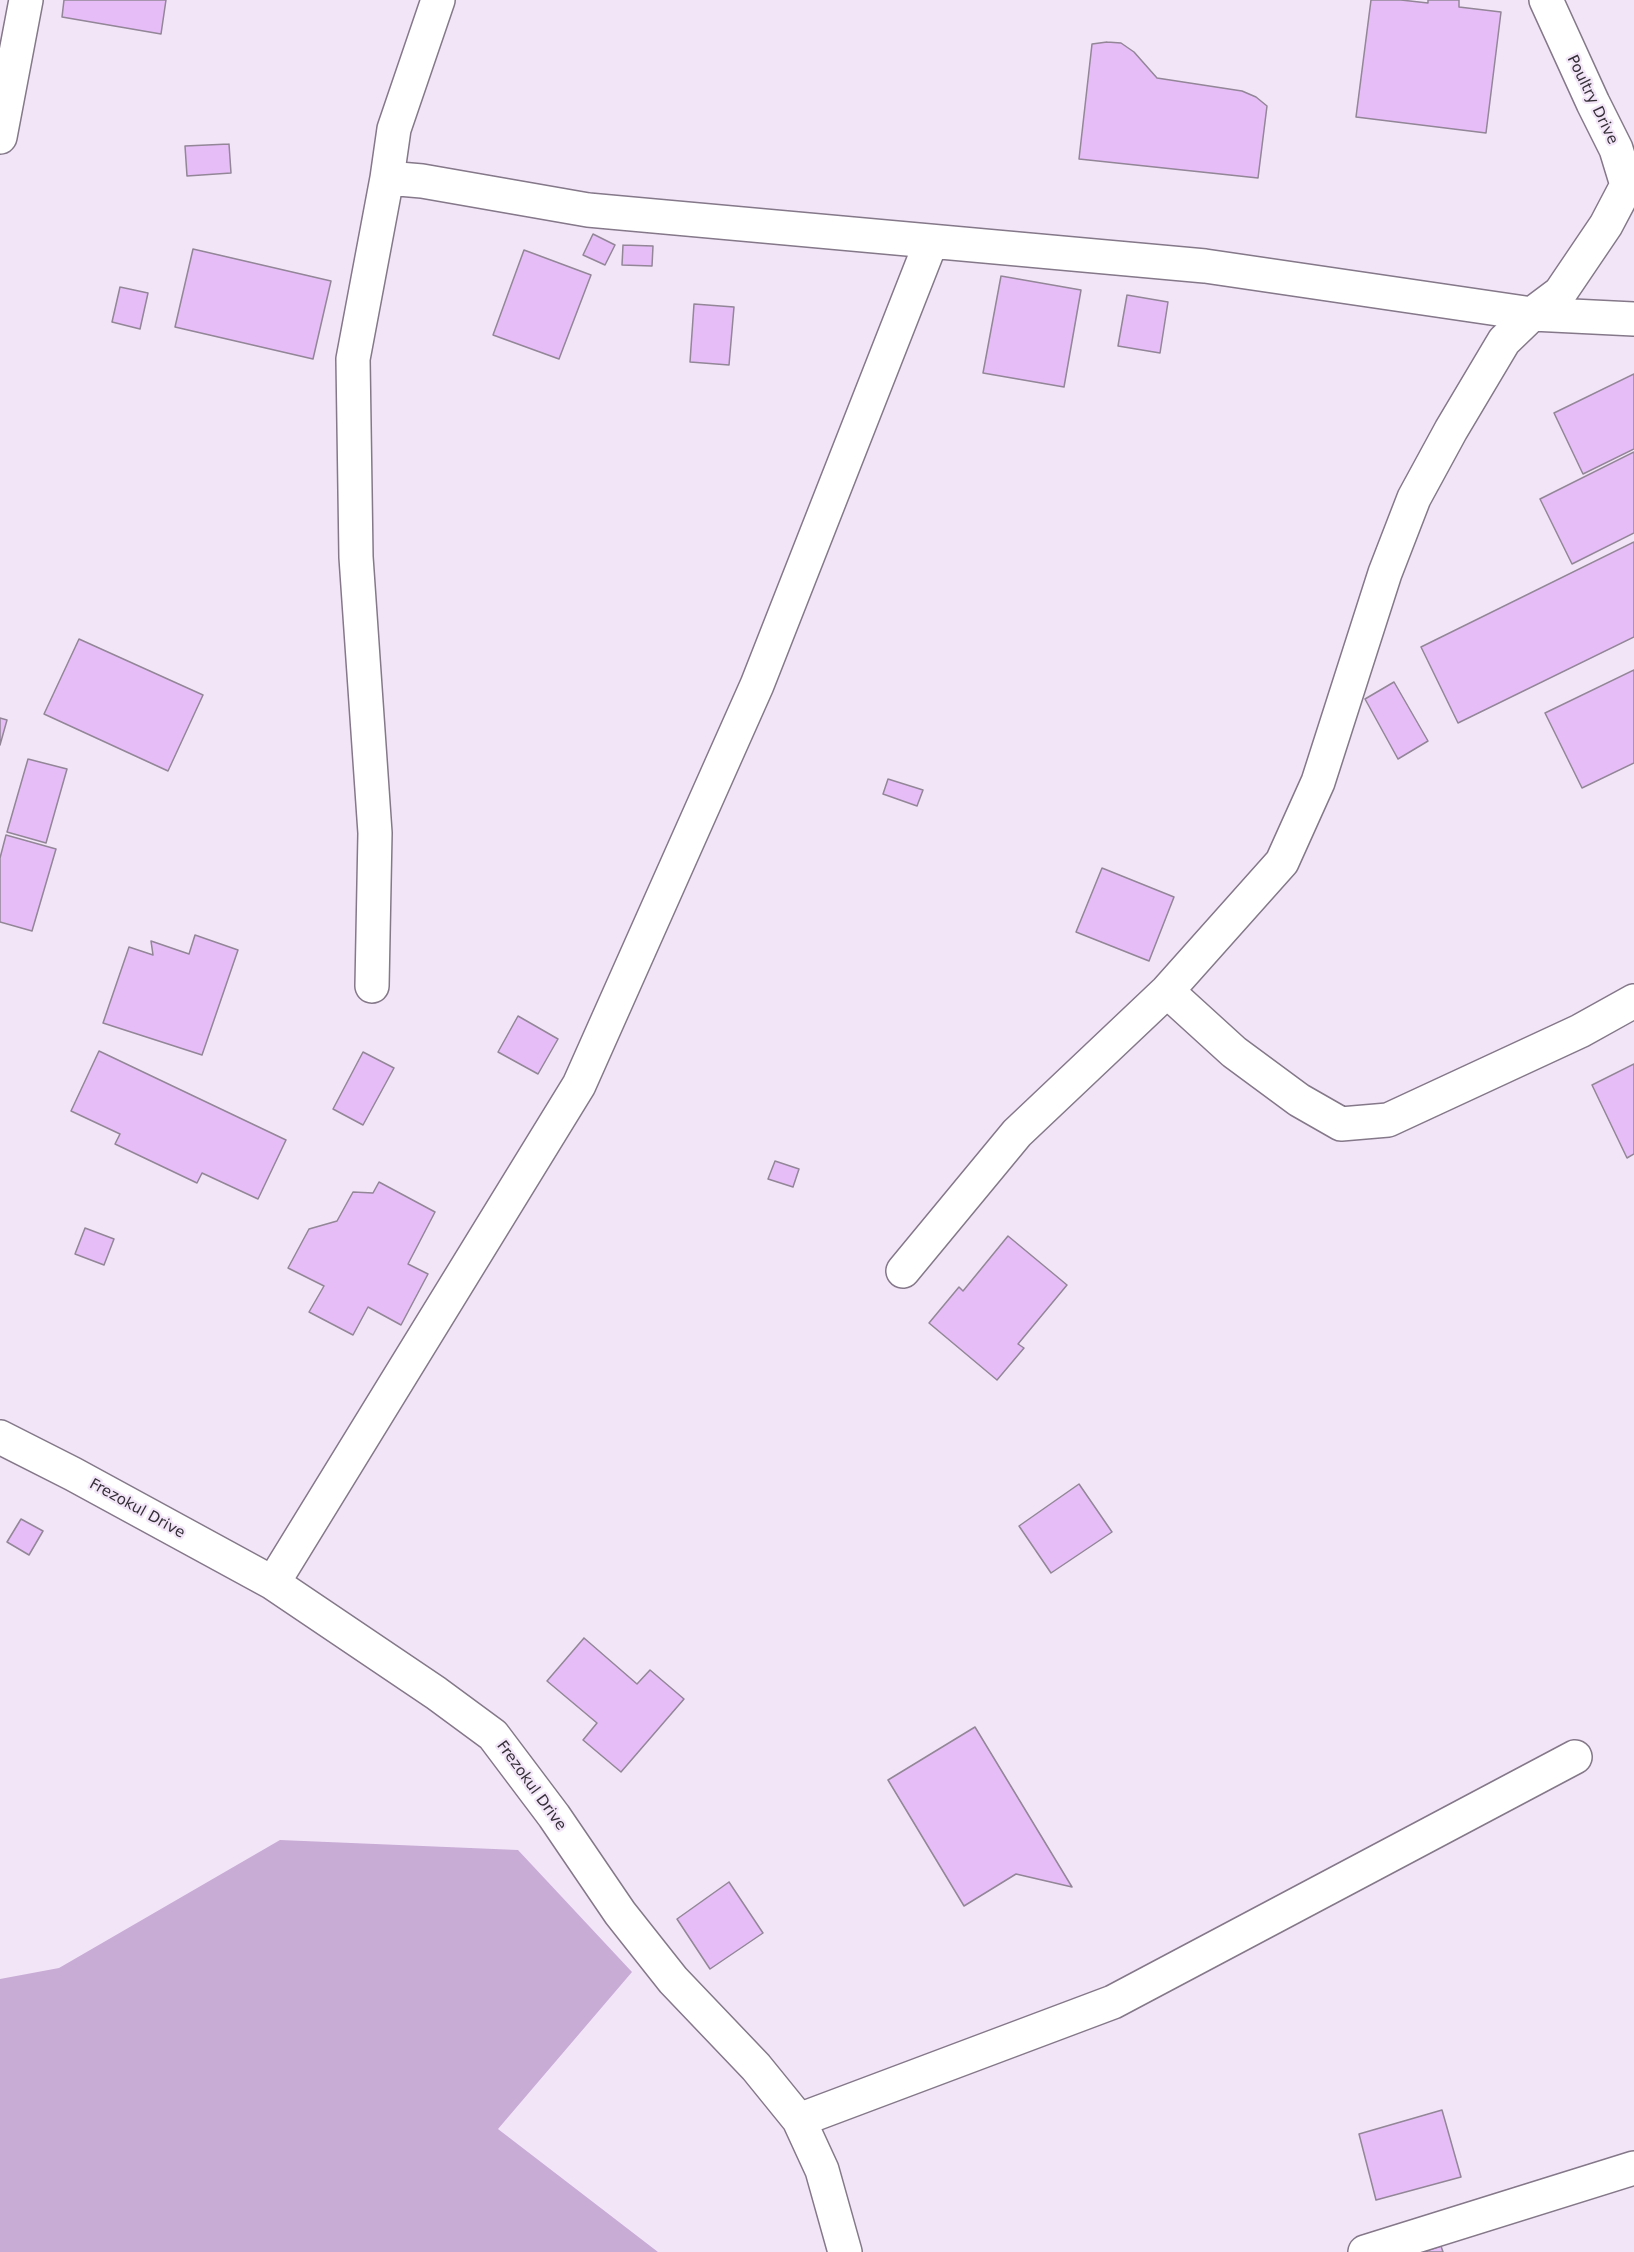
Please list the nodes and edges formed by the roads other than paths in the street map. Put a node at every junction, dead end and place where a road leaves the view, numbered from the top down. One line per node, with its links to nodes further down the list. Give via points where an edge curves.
1 (26, 0): 4 (street)
2 (438, 0): 5 (street, via 394,129)
3 (1546, 0): 7 (street, Poultry Drive, via 1616,149 1626,185 1606,225 1560,293)
4 (0, 137)
5 (387, 178): 6 (street, via 422,180 588,210); 9 (street, via 353,359 356,557 375,833)
6 (930, 242): 7 (street, via 1205,266); 14 (street, via 757,685 579,1085)
7 (1532, 314): 8 (street); 10 (street, Poultry Drive, via 1504,341 1414,498 1384,573 1318,782 1282,862)
8 (1634, 319)
9 (372, 986)
10 (1167, 991): 11 (street, via 1234,1052 1299,1100 1341,1124 1388,1120 1580,1031); 12 (street, Poultry Drive, via 1017,1133)
11 (1634, 1001)
12 (903, 1270)
13 (0, 1437): 14 (street, Frezokul Drive)
14 (273, 1583): 16 (street, Frezokul Drive, via 493,1735 673,1980 756,2067)
15 (1575, 1757): 16 (street, via 1113,2002)
16 (799, 2120): 18 (street, Frezokul Drive, via 822,2170)
17 (1634, 2168): 19 (street)
18 (845, 2252)
19 (1365, 2252)

